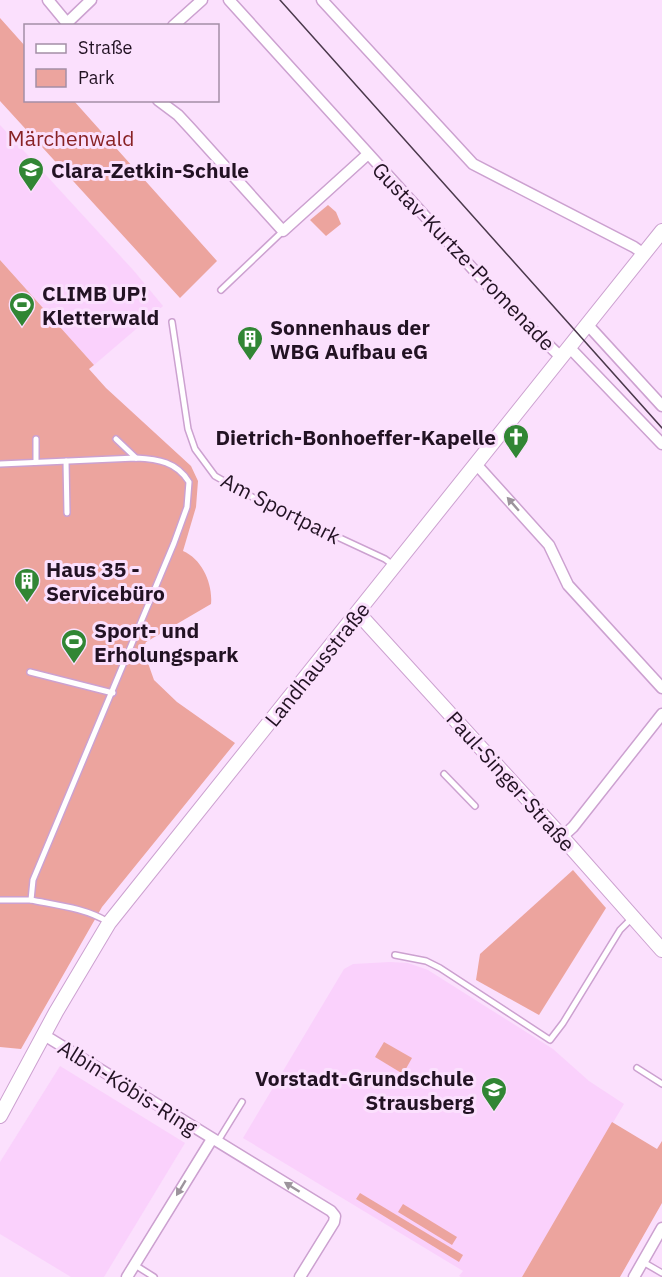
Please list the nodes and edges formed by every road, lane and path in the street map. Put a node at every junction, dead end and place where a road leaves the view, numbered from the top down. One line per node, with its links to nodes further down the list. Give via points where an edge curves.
1 (48, 0): 2 (street, via 67,23)
2 (91, 0)
3 (202, 0): 6 (street)
4 (229, 0): 8 (street, Gustav-Kurtze-Promenade)
5 (322, 0): 11 (street, via 472,164)
6 (175, 24)
7 (161, 102): 9 (street, via 178,115)
8 (368, 154): 9 (street, Gustav-Kurtze-Promenade); 15 (street, Gustav-Kurtze-Promenade, via 501,300)
9 (283, 231): 12 (lane, Gustav-Kurtze-Promenade)
10 (662, 231): 11 (street, Landhausstraße)
11 (644, 254): 14 (street, Landhausstraße)
12 (221, 290)
13 (172, 322): 26 (lane, Am Sportpark, via 188,429 195,449 215,476)
14 (587, 324): 15 (street, Landhausstraße); 16 (street)
15 (565, 352): 19 (street, Gustav-Kurtze-Promenade); 24 (street, Landhausstraße)
16 (662, 406)
17 (36, 439): 21 (lane)
18 (116, 439): 20 (lane)
19 (662, 444)
20 (136, 458): 22 (lane); 30 (lane, via 158,459 172,465 185,475 189,493 174,543)
21 (36, 462): 22 (lane); 23 (lane)
22 (66, 462): 25 (lane)
23 (0, 464)
24 (476, 464): 26 (street, Landhausstraße); 29 (street, one-way to 24, via 568,585 549,545)
25 (67, 513)
26 (395, 566): 27 (street, Landhausstraße)
27 (358, 612): 34 (street, Paul-Singer-Straße); 38 (street, Landhausstraße)
28 (30, 672): 30 (lane)
29 (662, 688)
30 (113, 693): 36 (lane, via 33,880)
31 (662, 714): 34 (street)
32 (444, 774): 33 (lane)
33 (475, 806)
34 (562, 837): 37 (street, Paul-Singer-Straße)
35 (0, 900): 36 (lane)
36 (31, 900): 38 (lane, via 100,917)
37 (632, 918): 39 (street, Paul-Singer-Straße); 40 (lane, via 620,930 550,1040 440,968)
38 (109, 923): 41 (street, Landhausstraße)
39 (662, 950)
40 (396, 954)
41 (44, 1035): 45 (street, Landhausstraße); 46 (street, Albin-Köbis-Ring)
42 (637, 1068): 43 (lane)
43 (662, 1084)
44 (242, 1102): 46 (lane)
45 (0, 1116)
46 (215, 1140): 49 (street, Albin-Köbis-Ring, one-way to 49); 53 (street, Albin-Köbis-Ring, one-way to 46, via 335,1216)
47 (662, 1228): 48 (street)
48 (643, 1262): 50 (lane); 54 (street)
49 (134, 1265): 51 (street, Albin-Köbis-Ring); 52 (lane)
50 (662, 1273)
51 (127, 1277)
52 (154, 1277)
53 (300, 1277)
54 (634, 1277)

